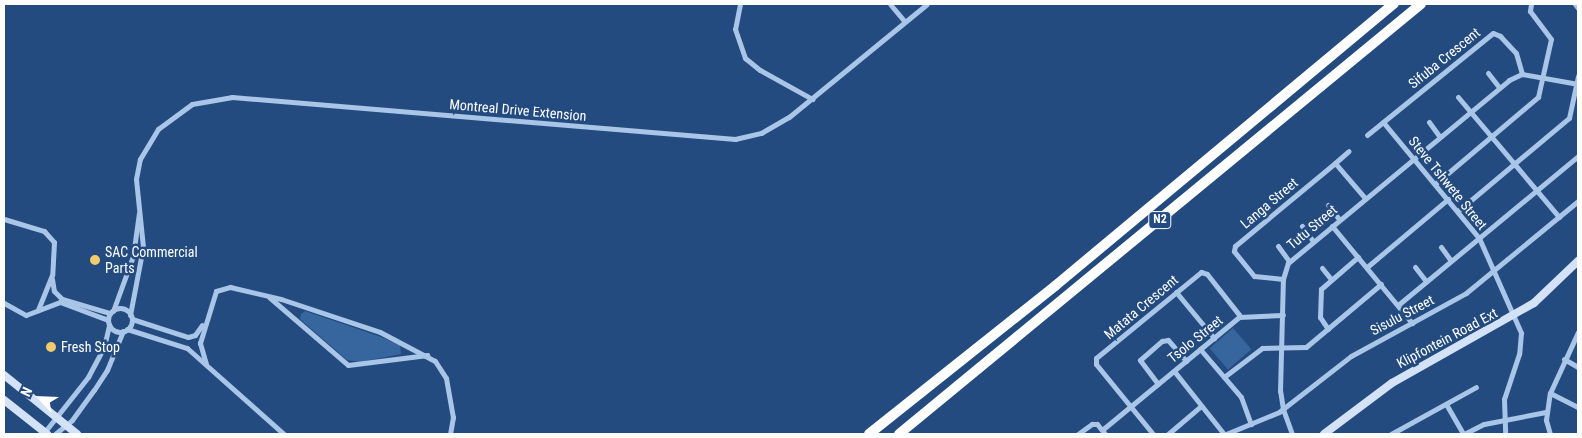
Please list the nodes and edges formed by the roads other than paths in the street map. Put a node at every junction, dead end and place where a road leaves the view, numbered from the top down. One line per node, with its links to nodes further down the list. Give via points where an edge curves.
1 (740, 4): 17 (street, via 735,29 745,58)
2 (890, 4): 9 (street)
3 (927, 4): 9 (street, Montreal Drive Extension)
4 (1394, 4): 106 (highway, N2, via 1048,292)
5 (1421, 4): 107 (highway, N2)
6 (1531, 4): 13 (street, via 1530,11 1550,37)
7 (1575, 4): 8 (street)
8 (1578, 8)
9 (905, 22): 17 (street, Montreal Drive Extension)
10 (1488, 73): 15 (street)
11 (1522, 74): 13 (street); 15 (street, Tutu Street); 19 (street, Sifuba Crescent, via 1516,53 1493,33)
12 (1578, 76): 14 (street)
13 (1543, 78): 14 (street); 23 (street, via 1535,102)
14 (1578, 84): 27 (street, via 1569,118)
15 (1499, 86): 18 (street, Tutu Street)
16 (1458, 97): 18 (street)
17 (812, 99): 35 (street, Montreal Drive Extension, via 774,127 754,135 729,139 261,99 210,99 175,114 148,142 136,173)
18 (1470, 110): 22 (street, Tutu Street); 23 (street)
19 (1383, 122): 21 (street, Sifuba Crescent); 26 (street, Steve Tshwete Street)
20 (1429, 122): 22 (street)
21 (1368, 135)
22 (1439, 136): 26 (street, Tutu Street)
23 (1494, 137): 27 (street); 29 (street)
24 (1349, 151): 28 (street)
25 (1578, 156): 30 (street)
26 (1414, 158): 29 (street, Steve Tshwete Street); 31 (street, Tutu Street)
27 (1515, 162): 30 (street); 36 (street)
28 (1335, 163): 31 (street); 55 (street, Langa Street, via 1234,248 1254,276)
29 (1435, 184): 32 (street, Steve Tshwete Street)
30 (1537, 190): 37 (street); 42 (street)
31 (1364, 197): 39 (street, Tutu Street)
32 (1448, 199): 36 (street, Steve Tshwete Street); 50 (street)
33 (1578, 201): 37 (street, Sisulu Street)
34 (1328, 205): 39 (street)
35 (140, 210): 64 (street, Montreal Drive Extension, via 133,256); 67 (street, Montreal Drive Extension, via 143,247)
36 (1458, 211): 42 (street, Steve Tshwete Street)
37 (1559, 217): 53 (street, Sisulu Street)
38 (4, 219): 54 (street, via 50,235 55,245)
39 (1339, 219): 41 (street, Tutu Street)
40 (1302, 226): 43 (street)
41 (1332, 226): 43 (street, Tutu Street); 46 (street)
42 (1480, 238): 48 (street); 53 (street, Steve Tshwete Street)
43 (1313, 241): 47 (street, Tutu Street)
44 (1278, 246): 47 (street)
45 (1441, 248): 48 (street)
46 (1358, 257): 50 (street); 56 (street)
47 (1290, 261): 55 (street, Tutu Street)
48 (1451, 261): 57 (street)
49 (1578, 261): 68 (street, Klipfontein Road Ext, via 1547,293)
50 (1367, 266): 58 (street)
51 (1416, 267): 57 (street)
52 (1322, 268): 56 (street)
53 (1494, 270): 68 (street, Steve Tshwete Street); 71 (street, Sisulu Street, via 1466,293)
54 (52, 275): 63 (street); 64 (street, via 58,296)
55 (1283, 279): 65 (street, Tutu Street)
56 (1331, 279): 72 (street, via 1320,293 1320,317)
57 (1426, 281): 62 (street)
58 (1381, 284): 62 (street); 72 (street)
59 (1176, 292): 66 (street, Matata Crescent, via 1204,272); 75 (street); 91 (street, Matata Crescent, via 1095,360)
60 (267, 296): 69 (street, via 223,287 212,297); 78 (street, via 380,332); 78 (street, via 348,365)
61 (4, 303): 63 (street, via 21,314)
62 (1398, 305): 71 (street)
63 (38, 310): 70 (street, via 60,302)
64 (112, 312): 67 (street, via 122,309); 70 (street)
65 (1282, 315): 66 (street, Tsolo Street); 76 (street, Tutu Street)
66 (1240, 316): 75 (street, Tsolo Street)
67 (131, 317): 69 (street, via 188,337 195,335); 73 (street)
68 (1514, 317): 97 (street, Steve Tshwete Street, via 1522,338 1504,399); 113 (street, Klipfontein Road Ext, via 1392,383)
69 (205, 321): 81 (street, via 200,343)
70 (109, 322): 73 (street, via 114,330); 96 (street, via 104,347 94,368)
71 (1412, 322): 94 (street, Sisulu Street, via 1352,356)
72 (1328, 329): 76 (street, via 1306,347)
73 (125, 330): 81 (street, via 184,346); 99 (street, via 103,376)
74 (1578, 332): 79 (street)
75 (1214, 338): 77 (street, Tsolo Street)
76 (1282, 348): 85 (street, via 1259,349); 94 (street, Tutu Street)
77 (1200, 349): 80 (street, Tsolo Street); 85 (street)
78 (428, 355): 105 (street, via 440,365 446,378 453,417)
79 (1564, 359): 82 (street); 88 (street)
80 (1186, 361): 83 (street, Tsolo Street); 86 (street, via 1168,340 1162,341 1140,360)
81 (206, 364): 104 (street)
82 (1578, 367)
83 (1174, 371): 86 (street, Tsolo Street); 92 (street)
84 (4, 375): 96 (street)
85 (1224, 377): 98 (street, via 1241,397)
86 (1158, 384): 91 (street, Tsolo Street)
87 (1476, 387): 90 (street)
88 (1550, 393): 93 (street); 95 (street)
89 (4, 400): 101 (street)
90 (1446, 404): 114 (street); 115 (street)
91 (1131, 406): 100 (street, Tsolo Street); 109 (street)
92 (1201, 406): 110 (street); 111 (street)
93 (1578, 407)
94 (1283, 409): 98 (street, Sisulu Street); 112 (street, Tutu Street)
95 (1546, 412): 97 (street); 117 (street)
96 (57, 418): 99 (street); 101 (street)
97 (1503, 420): 115 (street); 116 (street, Steve Tshwete Street)
98 (1251, 424): 111 (street, Sisulu Street)
99 (66, 425): 102 (street); 103 (street)
100 (1103, 432): 108 (street, via 1097,424 1092,424)
101 (45, 434)
102 (55, 434)
103 (77, 434)
104 (284, 434)
105 (450, 434)
106 (869, 434)
107 (899, 434)
108 (1078, 434)
109 (1153, 434)
110 (1168, 434)
111 (1225, 434)
112 (1292, 434)
113 (1324, 434)
114 (1390, 434)
115 (1464, 434)
116 (1505, 434)
117 (1550, 434)

